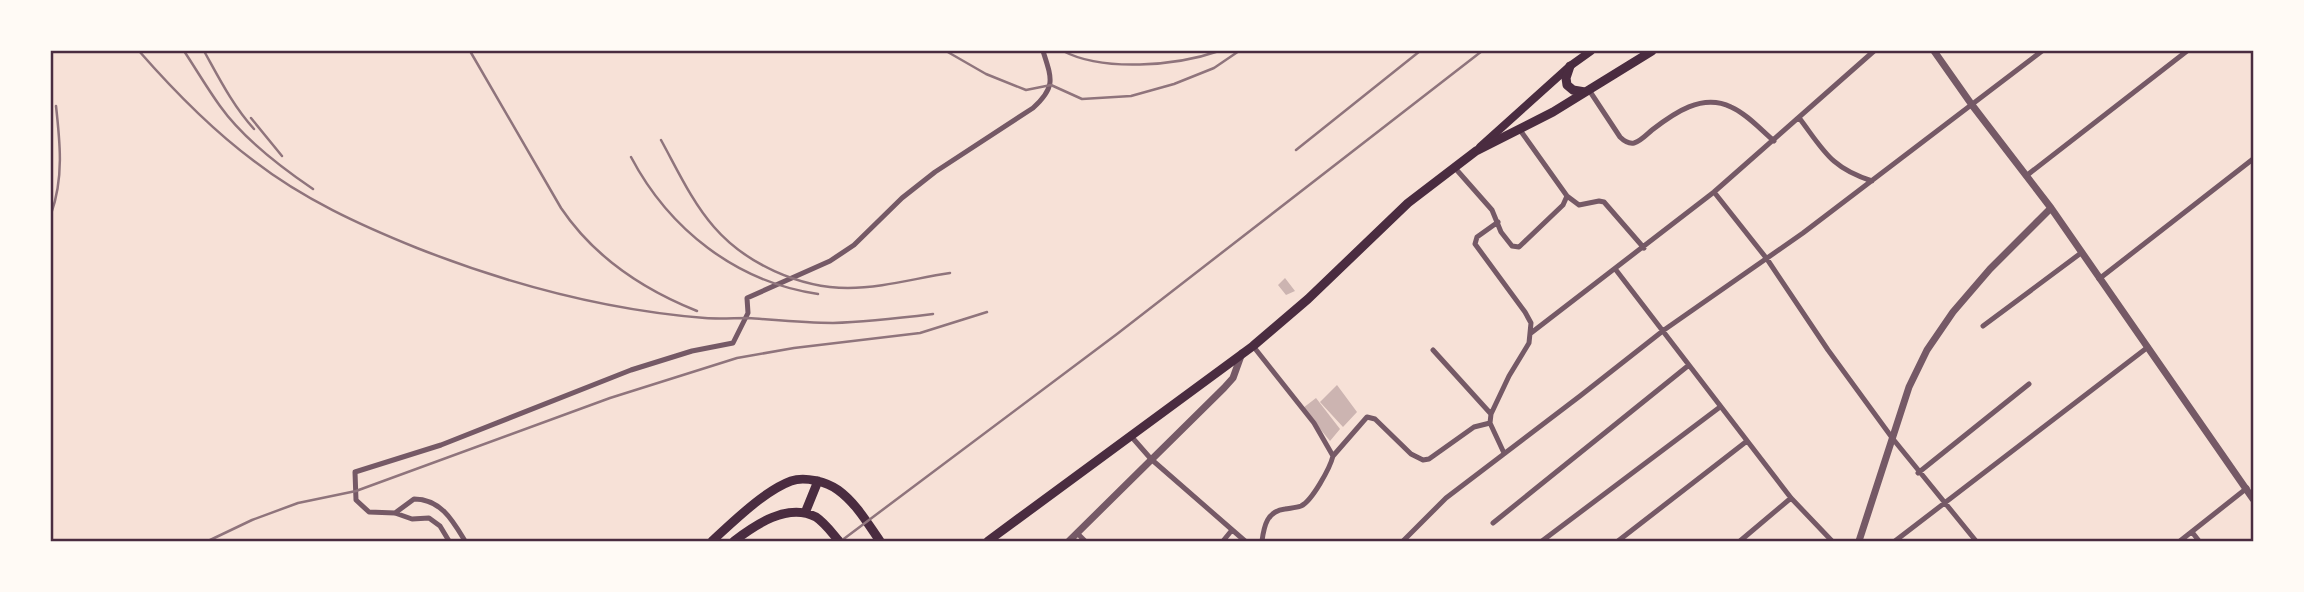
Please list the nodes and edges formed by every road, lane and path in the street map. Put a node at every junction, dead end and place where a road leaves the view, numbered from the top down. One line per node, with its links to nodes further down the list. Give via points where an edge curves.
1 (1043, 51): 52 (street, via 1051,85 1046,96 935,172 854,245 747,298 748,313 733,343 631,370 440,445 355,472 360,506 369,512)
2 (1591, 51): 8 (main road)
3 (1652, 51): 9 (main road)
4 (1874, 51): 11 (street)
5 (1934, 51): 10 (street)
6 (2042, 51): 10 (street)
7 (2188, 51): 17 (street)
8 (1570, 66): 9 (main road, via 1567,85); 14 (main road)
9 (1587, 91): 12 (main road); 13 (street, via 1620,137 1632,144 1666,119 1701,103 1731,107)
10 (1972, 106): 17 (street); 18 (street)
11 (1800, 118): 13 (street); 18 (street, via 1838,167)
12 (1520, 131): 14 (main road); 20 (street)
13 (1774, 141): 19 (street)
14 (1476, 151): 16 (main road)
15 (2253, 159): 27 (street)
16 (1455, 168): 22 (street); 31 (main road, via 1408,203)
17 (2026, 176): 21 (street)
18 (1872, 181): 25 (street)
19 (1714, 192): 23 (street); 25 (street)
20 (1567, 196): 22 (street, via 1519,247 1512,246); 23 (street, via 1578,205 1599,201 1609,205)
21 (2051, 208): 24 (street); 41 (street, via 1953,312 1909,387)
22 (1498, 222): 30 (street, via 1475,244 1525,312)
23 (1644, 247): 26 (street)
24 (2081, 253): 27 (street); 28 (street)
25 (1767, 260): 29 (street); 41 (street)
26 (1616, 270): 29 (street); 30 (street)
27 (2099, 279): 32 (street)
28 (1983, 326)
29 (1664, 330): 35 (street); 43 (street)
30 (1531, 333): 38 (street)
31 (1253, 346): 34 (main road); 44 (street, via 1314,423)
32 (2148, 347): 48 (street); 51 (street)
33 (1433, 350): 38 (street)
34 (1243, 352): 40 (main road); 45 (street, via 1233,378)
35 (1689, 365): 37 (street); 54 (street)
36 (2029, 384): 46 (street)
37 (1720, 407): 42 (street); 71 (street)
38 (1492, 414): 39 (street)
39 (1490, 423): 43 (street); 44 (street, via 1474,427 1423,460 1367,417)
40 (1130, 435): 45 (street); 64 (main road)
41 (1893, 439): 46 (street); 75 (street)
42 (1747, 441): 49 (street); 72 (street)
43 (1504, 453): 70 (street, via 1446,498)
44 (1333, 456): 69 (street, via 1308,500 1273,512)
45 (1151, 459): 55 (street); 57 (street)
46 (1918, 473): 51 (street)
47 (818, 481): 53 (main road); 60 (main road, via 791,481); 63 (main road, via 840,492)
48 (2247, 488): 50 (street); 56 (street)
49 (1791, 498): 73 (street); 74 (street)
50 (2253, 499)
51 (1945, 503): 76 (street); 77 (street)
52 (395, 513): 58 (street, via 429,518); 59 (street, via 414,499 433,503 446,513)
53 (805, 513): 61 (main road, via 778,515); 62 (main road, via 825,524)
54 (1493, 523)
55 (1232, 530): 67 (street); 68 (street)
56 (2192, 532): 78 (street); 79 (street)
57 (1077, 533): 65 (street); 66 (street)
58 (449, 541)
59 (465, 541)
60 (712, 541)
61 (734, 541)
62 (839, 541)
63 (880, 541)
64 (988, 541)
65 (1069, 541)
66 (1085, 541)
67 (1223, 541)
68 (1245, 541)
69 (1262, 541)
70 (1403, 541)
71 (1542, 541)
72 (1618, 541)
73 (1740, 541)
74 (1832, 541)
75 (1859, 541)
76 (1895, 541)
77 (1976, 541)
78 (2180, 541)
79 (2199, 541)

